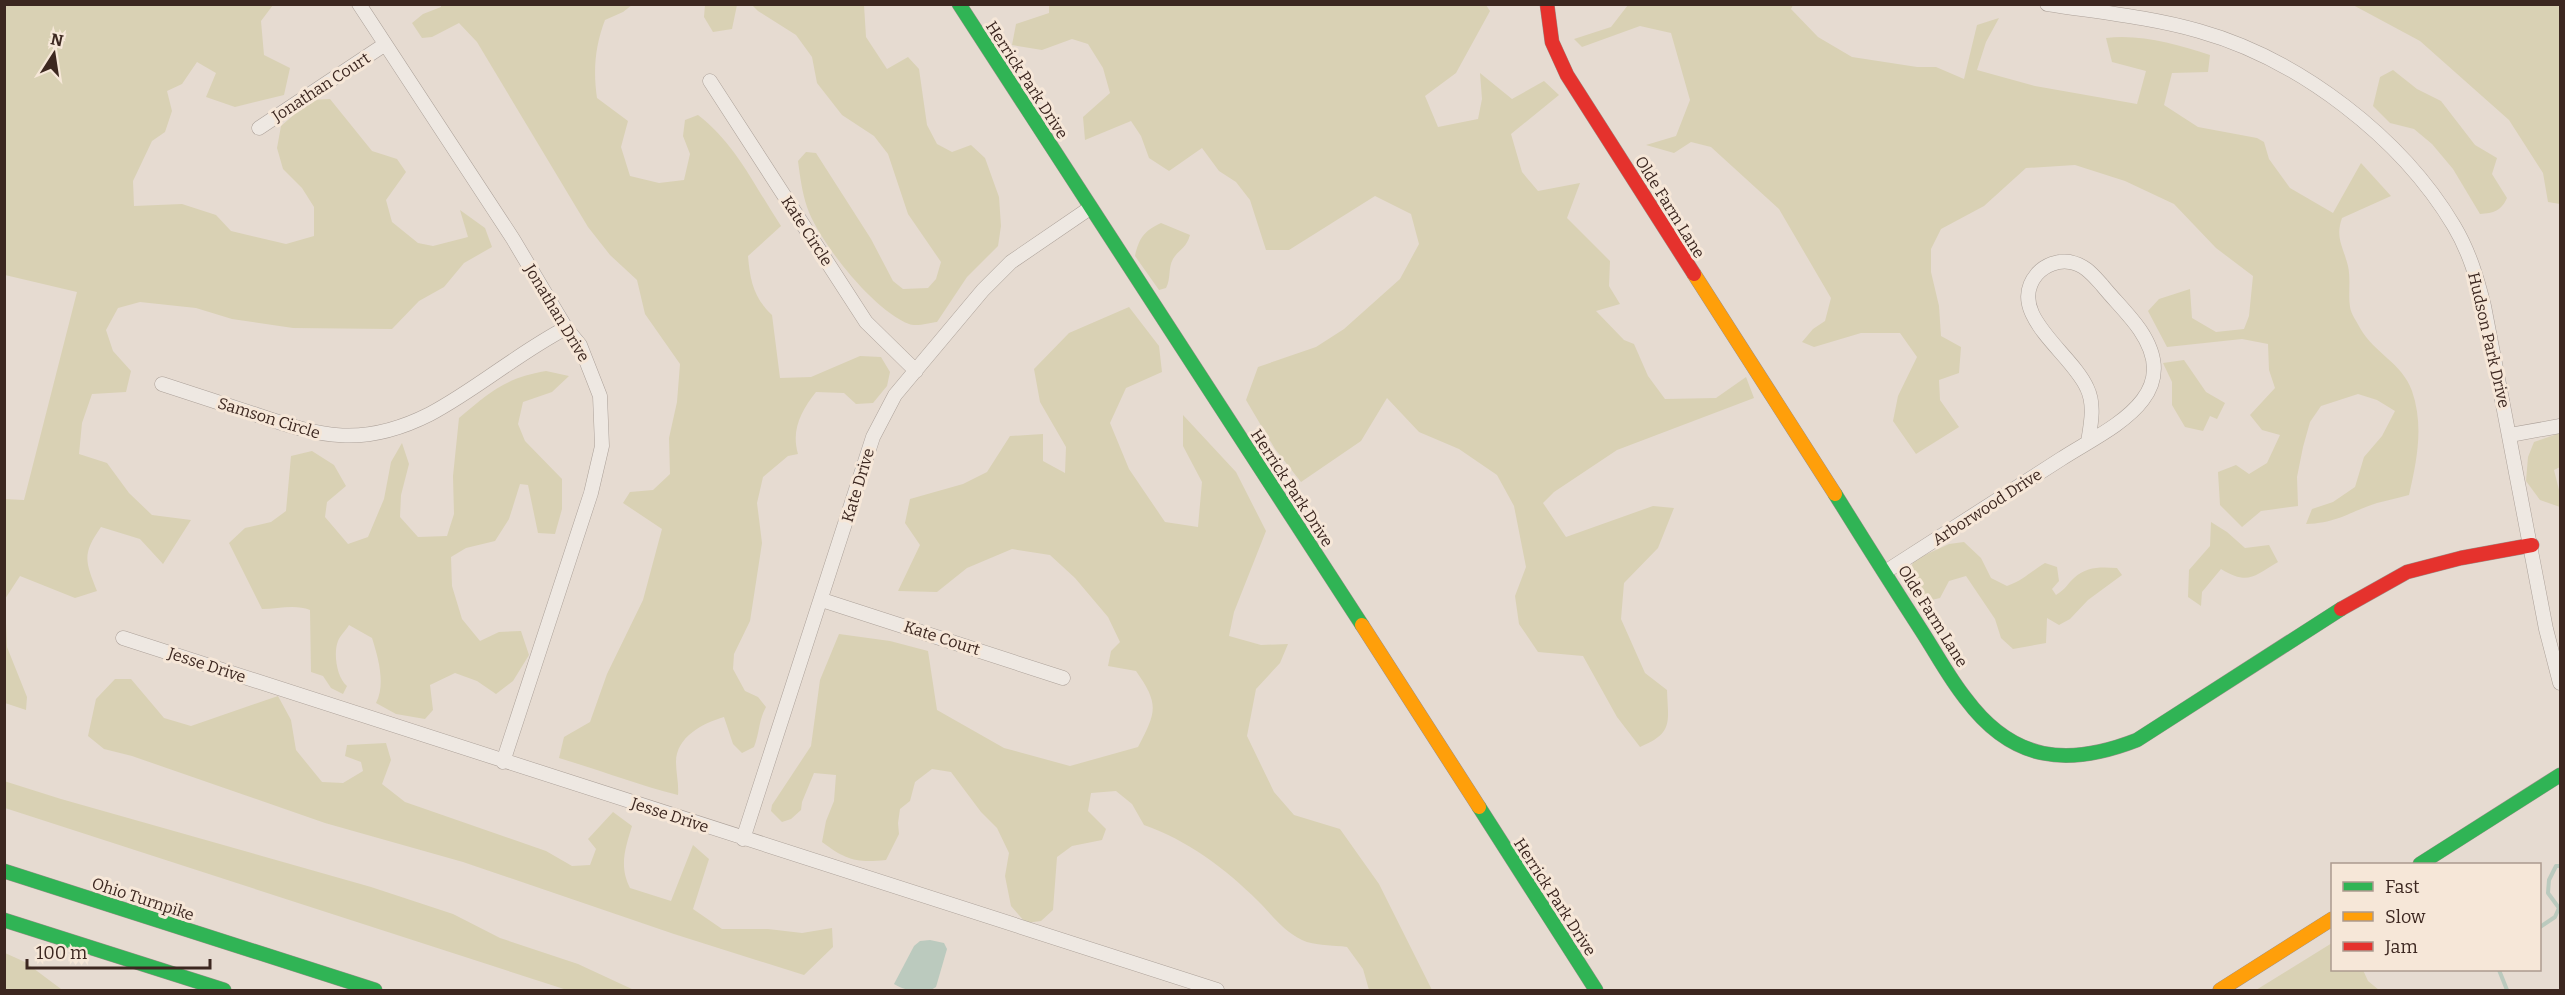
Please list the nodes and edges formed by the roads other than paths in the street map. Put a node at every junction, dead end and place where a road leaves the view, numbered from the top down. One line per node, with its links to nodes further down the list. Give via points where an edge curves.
1 (359, 4): 6 (street, Jonathan Drive)
2 (959, 4): 9 (main road, Herrick Park Drive)
3 (1547, 4): 17 (main road, Olde Farm Lane, via 1552,42 1567,75)
4 (2047, 4): 5 (street, Hudson Park Drive)
5 (2100, 8): 14 (street, Hudson Park Drive, via 2201,31 2253,52 2335,99 2401,156 2435,195 2469,255 2484,306)
6 (384, 45): 8 (street, Jonathan Court); 10 (street, Jonathan Drive, via 513,239)
7 (710, 81): 11 (street, Kate Circle, via 866,322)
8 (258, 128)
9 (1090, 208): 11 (street, Kate Drive, via 1011,262 982,290); 32 (main road, Herrick Park Drive)
10 (566, 328): 12 (street, Samson Circle, via 430,414 388,431 359,436 300,430); 22 (street, Jonathan Drive, via 580,345 596,382 602,446 591,493)
11 (916, 371): 18 (street, Kate Drive, via 895,395 873,437)
12 (162, 384)
13 (2560, 426): 14 (street)
14 (2510, 435): 16 (street, Hudson Park Drive)
15 (2088, 442): 15 (street, Arborwood Drive, via 2146,400 2154,364 2140,331 2091,273 2066,261 2052,263 2031,281 2028,307 2087,388 2091,401); 17 (street, Arborwood Drive)
16 (2532, 545): 17 (main road, Olde Farm Lane, via 2407,572 2358,598 2136,740 2112,751 2079,758 2030,750 2013,743 1984,720 1966,700); 21 (street, Hudson Park Drive, via 2546,629)
17 (1885, 572)
18 (822, 600): 20 (street, Kate Court); 24 (street, Kate Drive)
19 (123, 638): 22 (street, Jesse Drive)
20 (1063, 678)
21 (2560, 682)
22 (503, 762): 24 (street, Jesse Drive)
23 (2560, 776): 25 (main road)
24 (743, 839): 31 (street, Jesse Drive)
25 (2422, 863)
26 (4, 871): 30 (main road, Ohio Turnpike)
27 (4, 920): 29 (main road)
28 (2331, 920): 33 (main road)
29 (224, 990)
30 (375, 990)
31 (1217, 990)
32 (1596, 990)
33 (2220, 990)

